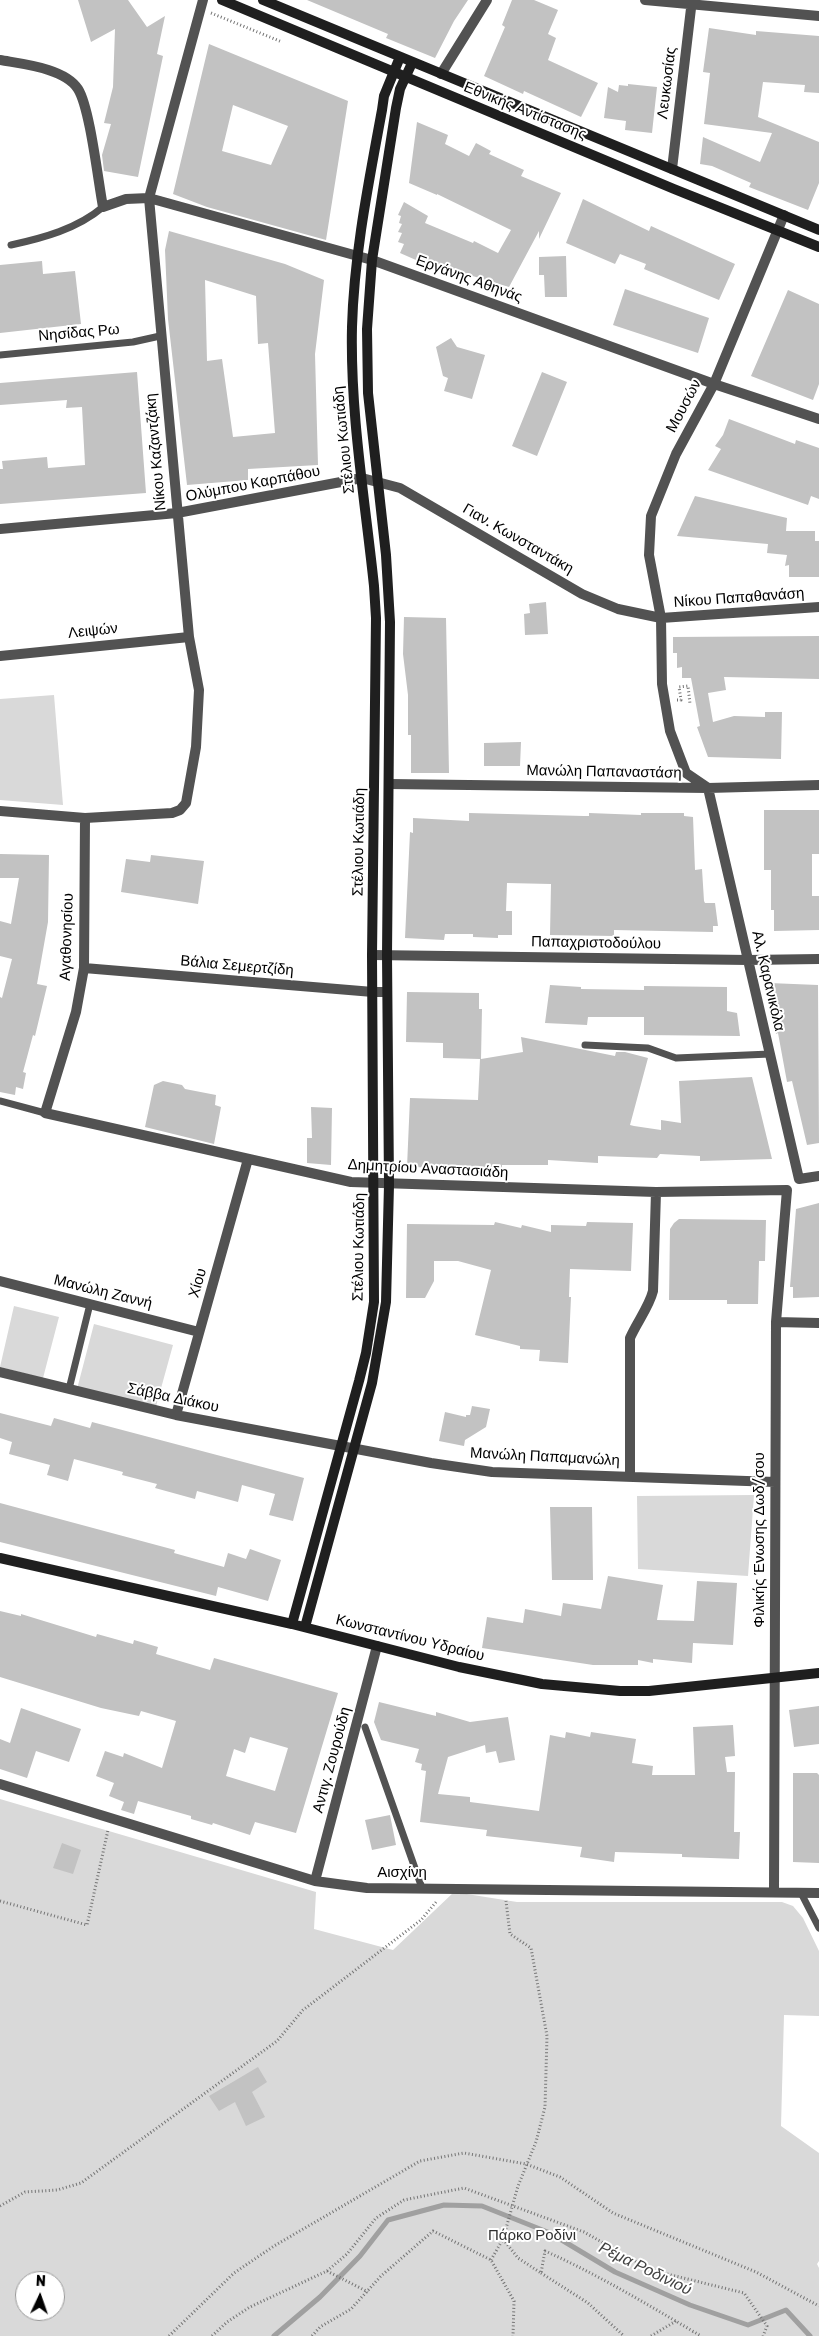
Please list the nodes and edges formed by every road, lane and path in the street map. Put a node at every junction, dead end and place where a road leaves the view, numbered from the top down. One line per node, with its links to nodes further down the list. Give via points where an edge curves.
1 (203, 0): 15 (street, Νίκου Καζαντζάκη)
2 (222, 0): 11 (street, Εθνικής Αντίστασης)
3 (263, 0): 8 (street, Εθνικής Αντίστασης)
4 (487, 0): 12 (street)
5 (645, 0): 6 (street)
6 (691, 2): 7 (street); 14 (street, Λευκωσίας)
7 (819, 16)
8 (400, 58): 10 (street, Εθνικής Αντίστασης); 11 (street, Στέλιου Κωτιάδη)
9 (0, 60): 16 (street, via 54,72 78,89)
10 (412, 63): 12 (street, Εθνικής Αντίστασης); 13 (street, Στέλιου Κωτιάδη)
11 (393, 72): 13 (street, Εθνικής Αντίστασης); 22 (street, Στέλιου Κωτιάδη, via 382,110)
12 (442, 74): 14 (street, Εθνικής Αντίστασης)
13 (406, 78): 19 (street, Εθνικής Αντίστασης); 23 (street, Στέλιου Κωτιάδη, via 396,108)
14 (672, 170): 17 (street, Εθνικής Αντίστασης)
15 (149, 198): 16 (street, Εργάνης Αθηνάς, via 126,199); 22 (street, Εργάνης Αθηνάς); 24 (street, Νίκου Καζαντζάκη)
16 (103, 207): 20 (lane, via 92,217 48,236)
17 (784, 215): 18 (street, Εθνικής Αντίστασης); 19 (street, Μουσών)
18 (819, 230)
19 (777, 231): 21 (street, Εθνικής Αντίστασης); 26 (street, Μουσών)
20 (11, 245)
21 (819, 247)
22 (358, 256): 23 (street, Εργάνης Αθηνάς); 28 (street, Στέλιου Κωτιάδη, via 352,361)
23 (372, 260): 26 (street, Εργάνης Αθηνάς); 29 (street, Στέλιου Κωτιάδη, via 367,364)
24 (160, 336): 25 (lane, Νησίδας Ρω, via 133,342); 30 (street, Νίκου Καζαντζάκη)
25 (0, 355)
26 (714, 384): 27 (street, Εργάνης Αθηνάς); 33 (street, Μουσών, via 676,454 651,516 649,555)
27 (819, 419)
28 (362, 478): 29 (street, Γιαν. Κωνσταντάκη); 30 (street, Ολύμπου Καρπάθου); 43 (street, Στέλιου Κωτιάδη, via 376,635)
29 (377, 480): 33 (street, Γιαν. Κωνσταντάκη, via 400,488 582,594 618,609); 38 (street, Στέλιου Κωτιάδη, via 390,622)
30 (177, 514): 31 (street, Ολύμπου Καρπάθου); 34 (street, Νίκου Καζαντζάκη)
31 (0, 529)
32 (819, 607): 33 (street, Νίκου Παπαθανάση)
33 (661, 618): 40 (street, Μουσών, via 662,684 670,730 686,773)
34 (189, 637): 35 (street, Λειψών); 42 (street, Νίκου Καζαντζάκη, via 199,690 196,748 186,803 172,813)
35 (0, 656)
36 (680, 696): 37 (path, via 679,687 688,686)
37 (690, 704)
38 (389, 784): 40 (street, Μανώλη Παπαναστάση); 44 (street, Στέλιου Κωτιάδη)
39 (819, 785): 40 (street, Μανώλη Παπαναστάση)
40 (708, 788): 46 (street, Αλ. Καρανικόλα)
41 (0, 811): 42 (street, Νίκου Καζαντζάκη)
42 (85, 818): 47 (street, Αγαθονησίου)
43 (372, 955): 44 (street, Παπαχριστοδούλου); 48 (street, Στέλιου Κωτιάδη)
44 (387, 956): 46 (street, Παπαχριστοδούλου); 49 (street, Στέλιου Κωτιάδη)
45 (819, 959): 46 (street, Παπαχριστοδούλου)
46 (748, 960): 51 (street, Αλ. Καρανικόλα)
47 (84, 968): 48 (street, Βάλια Σεμερτζίδη); 53 (street, Αγαθονησίου, via 76,1012)
48 (373, 992): 49 (street, Βάλια Σεμερτζίδη); 57 (street, Στέλιου Κωτιάδη)
49 (387, 992): 58 (street, Στέλιου Κωτιάδη)
50 (585, 1045): 51 (lane, via 648,1048 676,1058)
51 (770, 1054): 56 (street, Αλ. Καρανικόλα)
52 (0, 1101): 53 (lane)
53 (45, 1113): 54 (street, Δημητρίου Αναστασιάδη)
54 (248, 1159): 57 (street, Δημητρίου Αναστασιάδη); 65 (street, Χίου)
55 (819, 1176): 56 (street)
56 (799, 1179): 59 (street)
57 (374, 1184): 58 (street, Δημητρίου Αναστασιάδη); 69 (street, Στέλιου Κωτιάδη, via 371,1327)
58 (388, 1185): 60 (street, Δημητρίου Αναστασιάδη); 70 (street, Στέλιου Κωτιάδη, via 387,1295 383,1329)
59 (787, 1190): 60 (street, Δημητρίου Αναστασιάδη); 63 (street, Φιλικής Ένωσης Δωδ/σου)
60 (656, 1192): 71 (street, Μανώλη Παπαμανώλη, via 654,1290 630,1338)
61 (0, 1281): 62 (street, Μανώλη Ζαννή)
62 (90, 1304): 65 (street, Μανώλη Ζαννή); 67 (lane)
63 (776, 1322): 64 (street); 72 (street, Φιλικής Ένωσης Δωδ/σου)
64 (819, 1323)
65 (199, 1332): 68 (street, Χίου)
66 (0, 1372): 67 (street, Σάββα Διάκου)
67 (70, 1389): 68 (street, Σάββα Διάκου)
68 (176, 1415): 69 (street, Σάββα Διάκου)
69 (341, 1445): 70 (street, Μανώλη Παπαμανώλη); 74 (street, Στέλιου Κωτιάδη)
70 (354, 1448): 71 (street, Μανώλη Παπαμανώλη, via 492,1472); 75 (street, Στέλιου Κωτιάδη)
71 (630, 1477): 72 (street, Μανώλη Παπαμανώλη)
72 (775, 1482): 78 (street, Φιλικής Ένωσης Δωδ/σου)
73 (0, 1558): 74 (street, Κωνσταντίνου Υδραίου)
74 (292, 1624): 75 (street, Κωνσταντίνου Υδραίου)
75 (305, 1628): 76 (street, Κωνσταντίνου Υδραίου)
76 (378, 1646): 78 (street, Κωνσταντίνου Υδραίου, via 458,1667 581,1689 650,1691); 82 (street, Αντιγ. Ζουρούδη)
77 (819, 1673): 78 (street, Κωνσταντίνου Υδραίου)
78 (774, 1677): 86 (street, Φιλικής Ένωσης Δωδ/σου)
79 (365, 1728): 83 (lane)
80 (0, 1784): 81 (street, Αισχίνη)
81 (111, 1819): 82 (street, Αισχίνη); 89 (path, via 87,1925)
82 (315, 1881): 83 (street, Αισχίνη, via 367,1888)
83 (422, 1888): 84 (street, Αισχίνη)
84 (448, 1888): 85 (street, Αισχίνη); 92 (path, via 421,1920 303,2010 277,2041 81,2183 57,2190 25,2192)
85 (505, 1888): 86 (street, Αισχίνη); 91 (path, via 510,1934 531,1948 547,2036 545,2107 536,2142)
86 (774, 1891): 87 (street, Αισχίνη)
87 (801, 1893): 88 (street, Αισχίνη); 90 (lane)
88 (819, 1893)
89 (0, 1902)
90 (819, 1928)
91 (526, 2164): 93 (path); 98 (path, via 560,2177 613,2213 756,2272); 101 (path, via 464,2153 420,2161 234,2273)
92 (0, 2206)
93 (503, 2239): 94 (path); 96 (path, via 518,2258)
94 (491, 2260): 97 (path, via 433,2231 381,2276); 104 (path, via 514,2301)
95 (327, 2271): 97 (path); 102 (path, via 250,2307); 107 (path, via 347,2254 383,2213 412,2198 464,2188 584,2232 651,2270 744,2293 767,2326)
96 (541, 2273): 99 (path, via 545,2251); 105 (path, via 588,2303)
97 (368, 2292): 103 (path, via 352,2309 320,2327)
98 (819, 2306)
99 (676, 2321): 100 (path); 106 (path)
100 (654, 2335)
101 (169, 2336)
102 (212, 2336)
103 (312, 2336)
104 (514, 2336)
105 (624, 2336)
106 (702, 2336)
107 (763, 2336)

